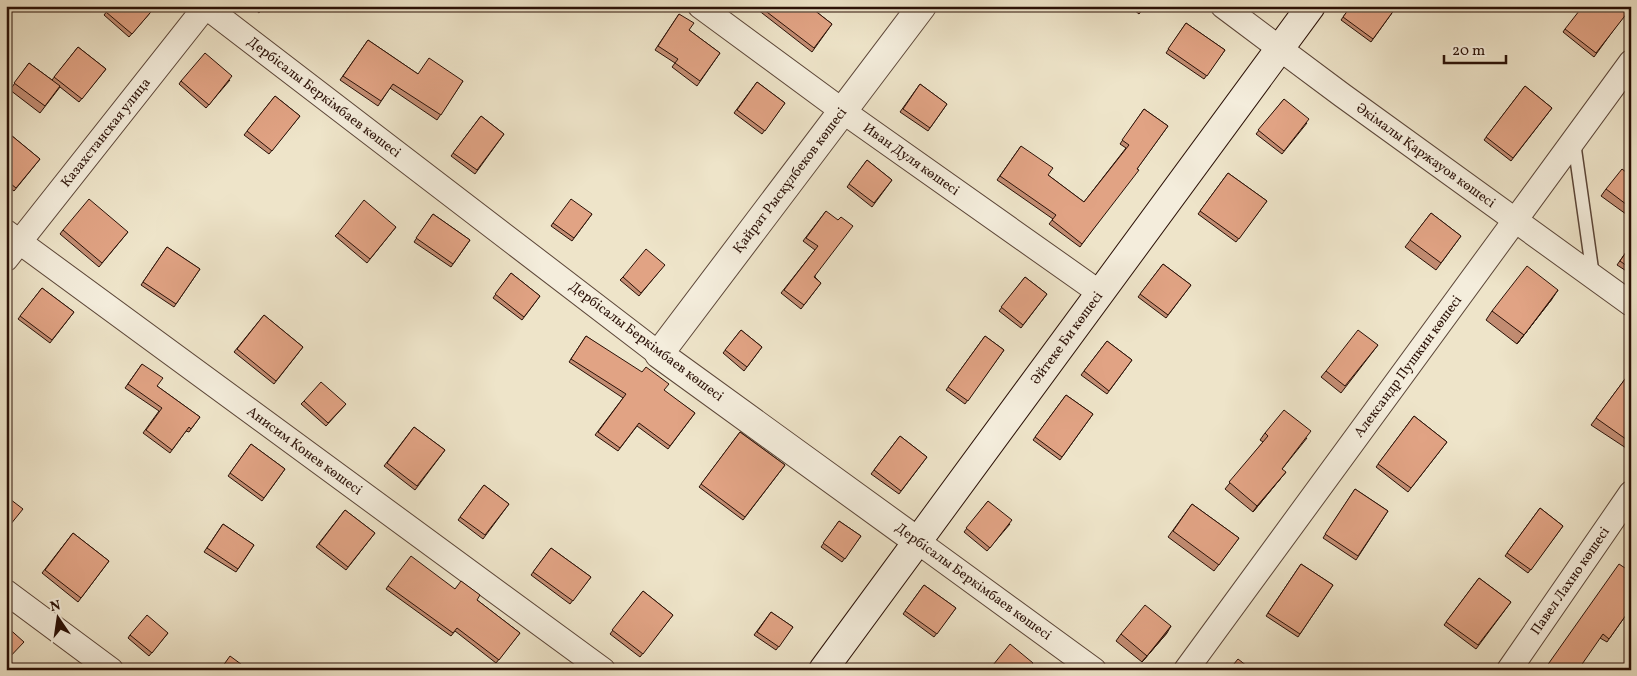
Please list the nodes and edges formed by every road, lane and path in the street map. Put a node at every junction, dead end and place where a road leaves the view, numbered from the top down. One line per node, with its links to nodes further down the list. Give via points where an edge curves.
1 (206, 6): 11 (street, Казахстанская улица); 15 (street, Дербісалы Беркімбаев көшесі)
2 (700, 6): 8 (street, Иван Дуля көшесі)
3 (922, 6): 8 (main road, Қайрат Рысқұлбеков көшесі)
4 (1222, 6): 6 (street, Әкімалы Қаржауов көшесі)
5 (1311, 6): 6 (main road, Әйтеке Би көшесі)
6 (1280, 49): 10 (street, Әкімалы Қаржауов көшесі); 13 (main road, Әйтеке Би көшесі)
7 (1631, 62): 9 (street, Александр Пушкин көшесі)
8 (844, 112): 13 (street, Иван Дуля көшесі); 15 (main road, Қайрат Рысқұлбеков көшесі)
9 (1574, 140): 10 (street, Александр Пушкин көшесі); 12 (lane)
10 (1514, 220): 12 (street, Әкімалы Қаржауов көшесі); 23 (street, Александр Пушкин көшесі)
11 (11, 244): 20 (street, Анисим Конев көшесі)
12 (1594, 277): 14 (street, Әкімалы Қаржауов көшесі)
13 (1100, 293): 17 (main road, Әйтеке Би көшесі)
14 (1631, 304)
15 (659, 354): 17 (main road, Дербісалы Беркімбаев көшесі)
16 (1631, 493): 24 (street, Павел Лахно көшесі)
17 (917, 542): 21 (main road, Әйтеке Би көшесі); 22 (street, Дербісалы Беркімбаев көшесі)
18 (6, 592): 19 (street)
19 (111, 670)
20 (603, 670)
21 (823, 670)
22 (1094, 670)
23 (1186, 670)
24 (1509, 670)

